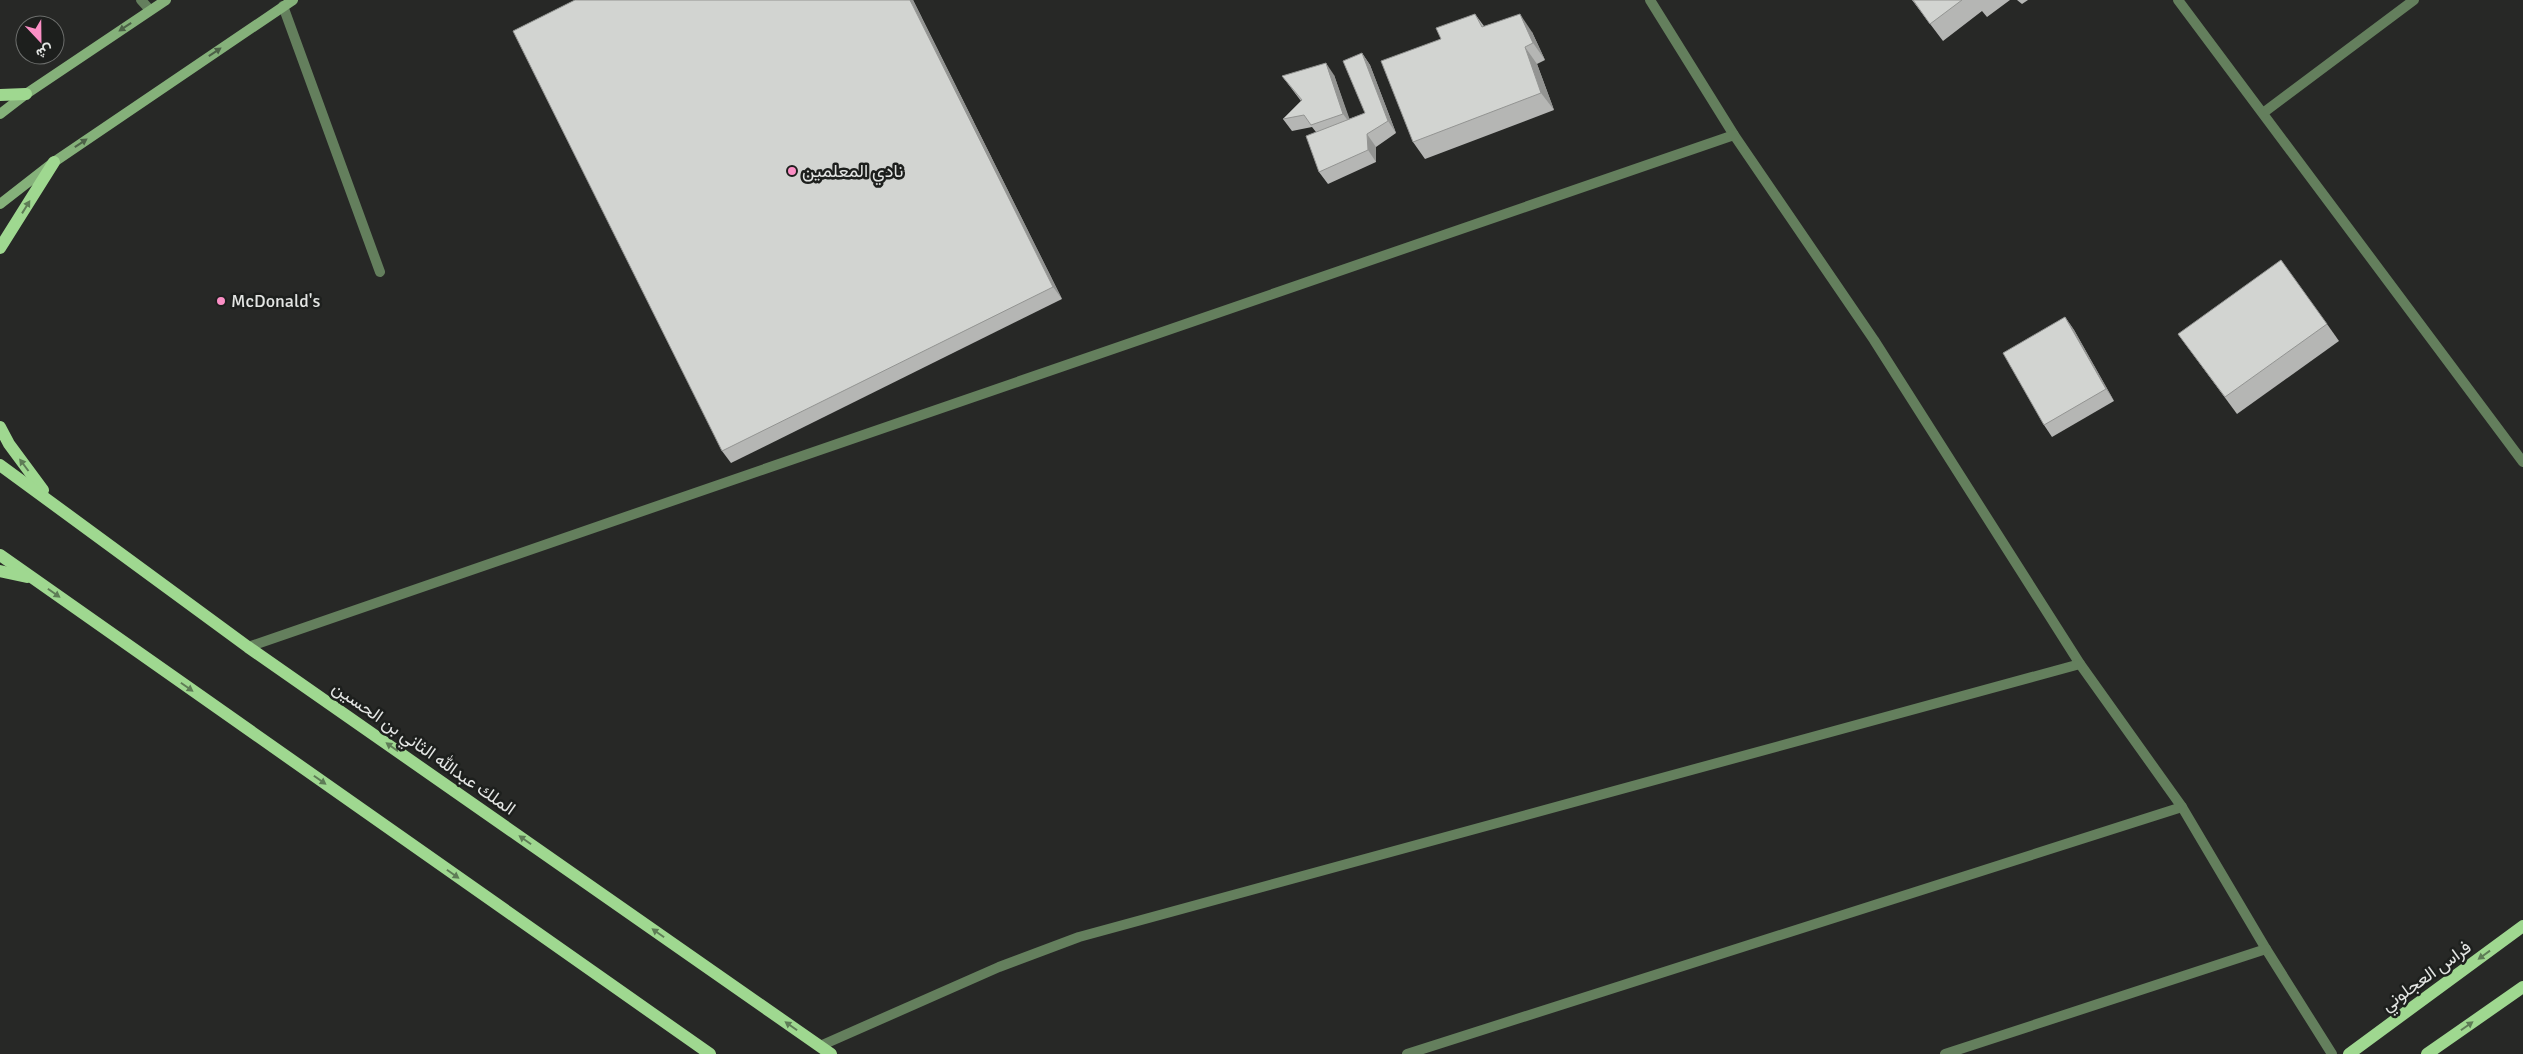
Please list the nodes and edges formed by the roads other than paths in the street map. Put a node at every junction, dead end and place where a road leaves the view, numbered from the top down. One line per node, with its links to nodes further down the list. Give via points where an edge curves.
1 (141, 0): 8 (street)
2 (166, 0): 8 (main road)
3 (293, 0): 7 (main road)
4 (1650, 0): 13 (street)
5 (2178, 0): 11 (street)
6 (2414, 0): 11 (street)
7 (283, 6): 14 (main road, one-way to 7); 17 (street)
8 (150, 10): 9 (main road, one-way to 9)
9 (26, 94): 10 (main road); 12 (main road)
10 (0, 95)
11 (2262, 113): 19 (street)
12 (0, 114)
13 (1734, 135): 25 (street); 26 (street, via 1874,340)
14 (54, 162): 15 (main road); 16 (main road, one-way to 14)
15 (0, 204)
16 (0, 248)
17 (380, 272)
18 (0, 427): 21 (main road, one-way to 18, via 8,444)
19 (2523, 462)
20 (0, 465): 21 (main road, الملك عبدالله الثاني بن الحسين)
21 (50, 500): 25 (main road, الملك عبدالله الثاني بن الحسين)
22 (0, 555): 24 (main road)
23 (0, 571): 24 (main road)
24 (33, 578): 32 (main road, one-way to 32)
25 (248, 647): 31 (main road, الملك عبدالله الثاني بن الحسين, one-way to 25)
26 (2080, 664): 27 (street); 31 (street, via 1079,937 999,967)
27 (2182, 807): 29 (street); 34 (street)
28 (2523, 926): 37 (main road, فراس العجلوني, one-way to 37)
29 (2266, 949): 35 (street); 36 (street)
30 (2523, 987): 38 (main road, one-way to 30)
31 (820, 1046): 33 (main road, الملك عبدالله الثاني بن الحسين)
32 (710, 1054)
33 (831, 1054)
34 (1408, 1054)
35 (1945, 1054)
36 (2332, 1054)
37 (2349, 1054)
38 (2427, 1054)

